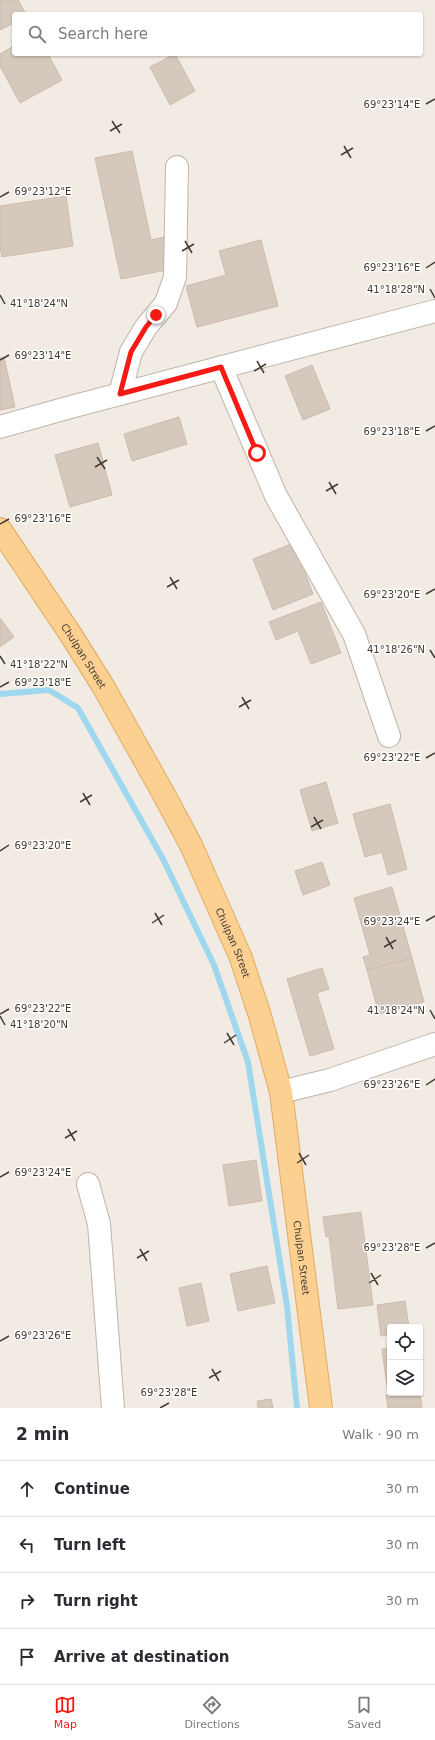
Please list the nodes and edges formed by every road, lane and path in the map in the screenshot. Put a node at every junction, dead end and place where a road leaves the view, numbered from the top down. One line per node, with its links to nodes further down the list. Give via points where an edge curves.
1 (177, 168): 4 (street, via 175,277 166,303 146,327 131,352)
2 (435, 311): 3 (street)
3 (221, 367): 4 (street); 7 (street, via 276,496 354,634)
4 (120, 394): 5 (street)
5 (0, 427)
6 (0, 529): 9 (main road, Chulpan Street, via 103,686 191,845 241,958)
7 (389, 736)
8 (435, 1044): 9 (street, via 330,1080)
9 (281, 1092): 12 (main road, Chulpan Street)
10 (88, 1184): 11 (street, via 99,1224)
11 (113, 1408)
12 (321, 1408)

